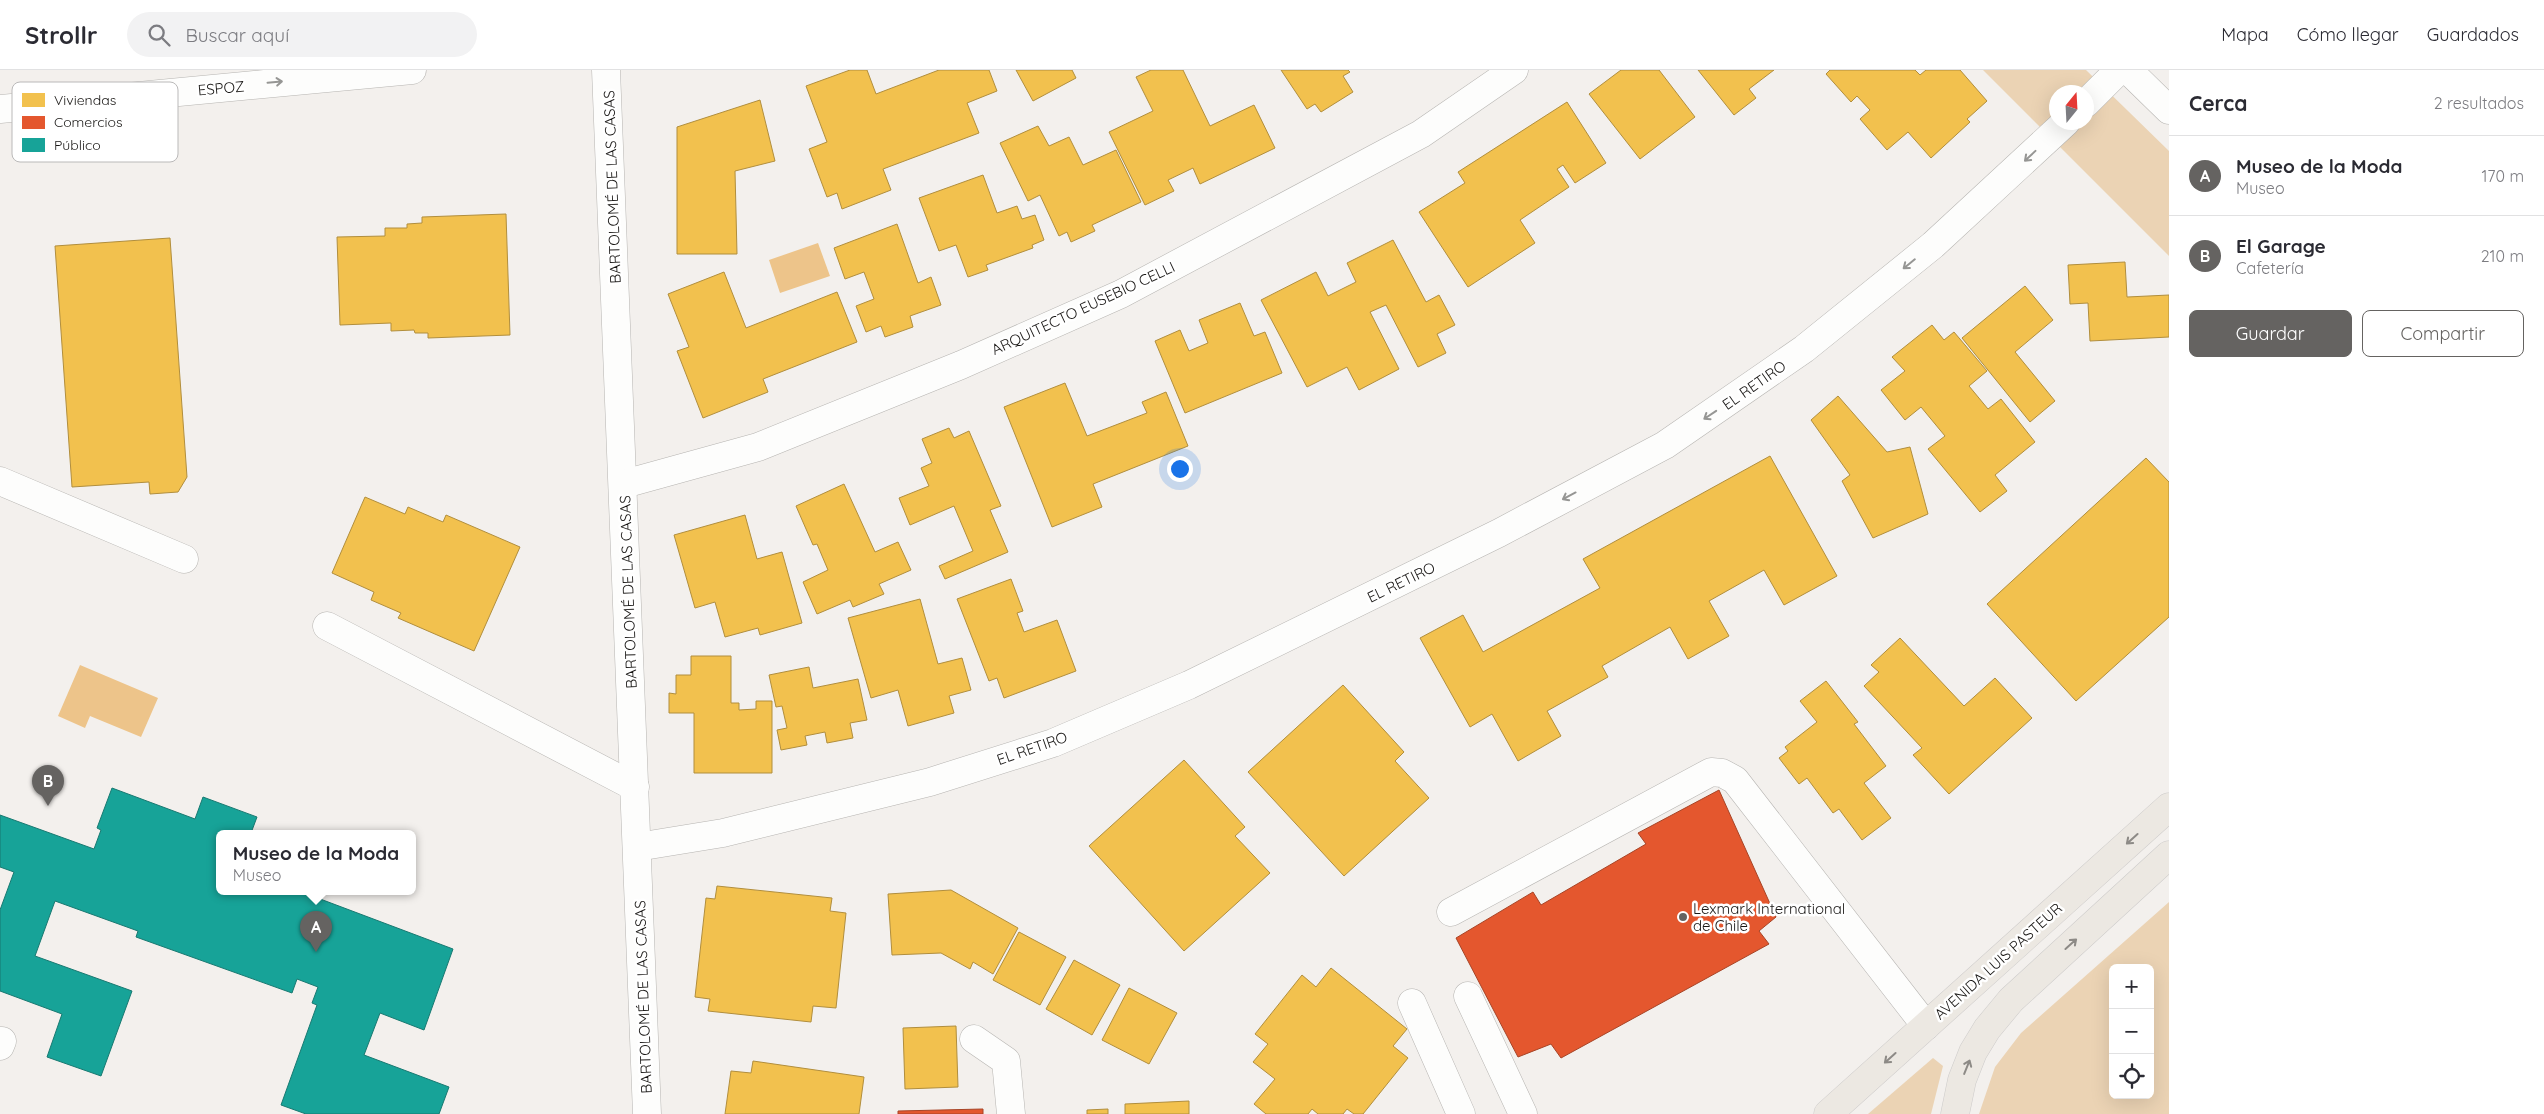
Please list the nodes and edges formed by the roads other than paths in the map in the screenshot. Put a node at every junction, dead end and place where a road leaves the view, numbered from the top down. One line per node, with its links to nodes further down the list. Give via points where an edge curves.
1 (412, 70): 6 (street, ESPOZ, one-way to 1)
2 (606, 70): 12 (street, BARTOLOMÉ DE LAS CASAS)
3 (1514, 70): 12 (street, ARQUITECTO EUSEBIO CELLI, via 1421,134 1121,294 961,366 758,447)
4 (2119, 70): 8 (street)
5 (2128, 70): 9 (street)
6 (244, 78): 7 (street, ESPOZ)
7 (178, 87)
8 (2094, 95)
9 (2169, 110)
10 (2057, 130): 17 (street, EL RETIRO, one-way to 17, via 1933,245 1804,349 1665,445 1499,533 1189,685 1053,743 930,782 723,833)
11 (0, 480): 13 (street)
12 (624, 484): 15 (street, BARTOLOMÉ DE LAS CASAS)
13 (184, 559)
14 (327, 626): 15 (street)
15 (635, 787): 17 (street, BARTOLOMÉ DE LAS CASAS)
16 (2169, 807): 22 (main road, AVENIDA LUIS PASTEUR, one-way to 22)
17 (637, 847): 24 (street, BARTOLOMÉ DE LAS CASAS)
18 (2169, 855): 29 (main road, one-way to 18, via 1962,1080 1986,1029 2011,1000)
19 (1451, 912): 22 (street, via 1712,772 1722,773 1735,780)
20 (1468, 996): 27 (street)
21 (1412, 1003): 26 (street)
22 (1926, 1026): 28 (main road, AVENIDA LUIS PASTEUR, one-way to 28)
23 (974, 1039): 25 (street, via 1006,1061)
24 (647, 1114)
25 (1010, 1114)
26 (1461, 1114)
27 (1523, 1114)
28 (1828, 1114)
29 (1956, 1114)

